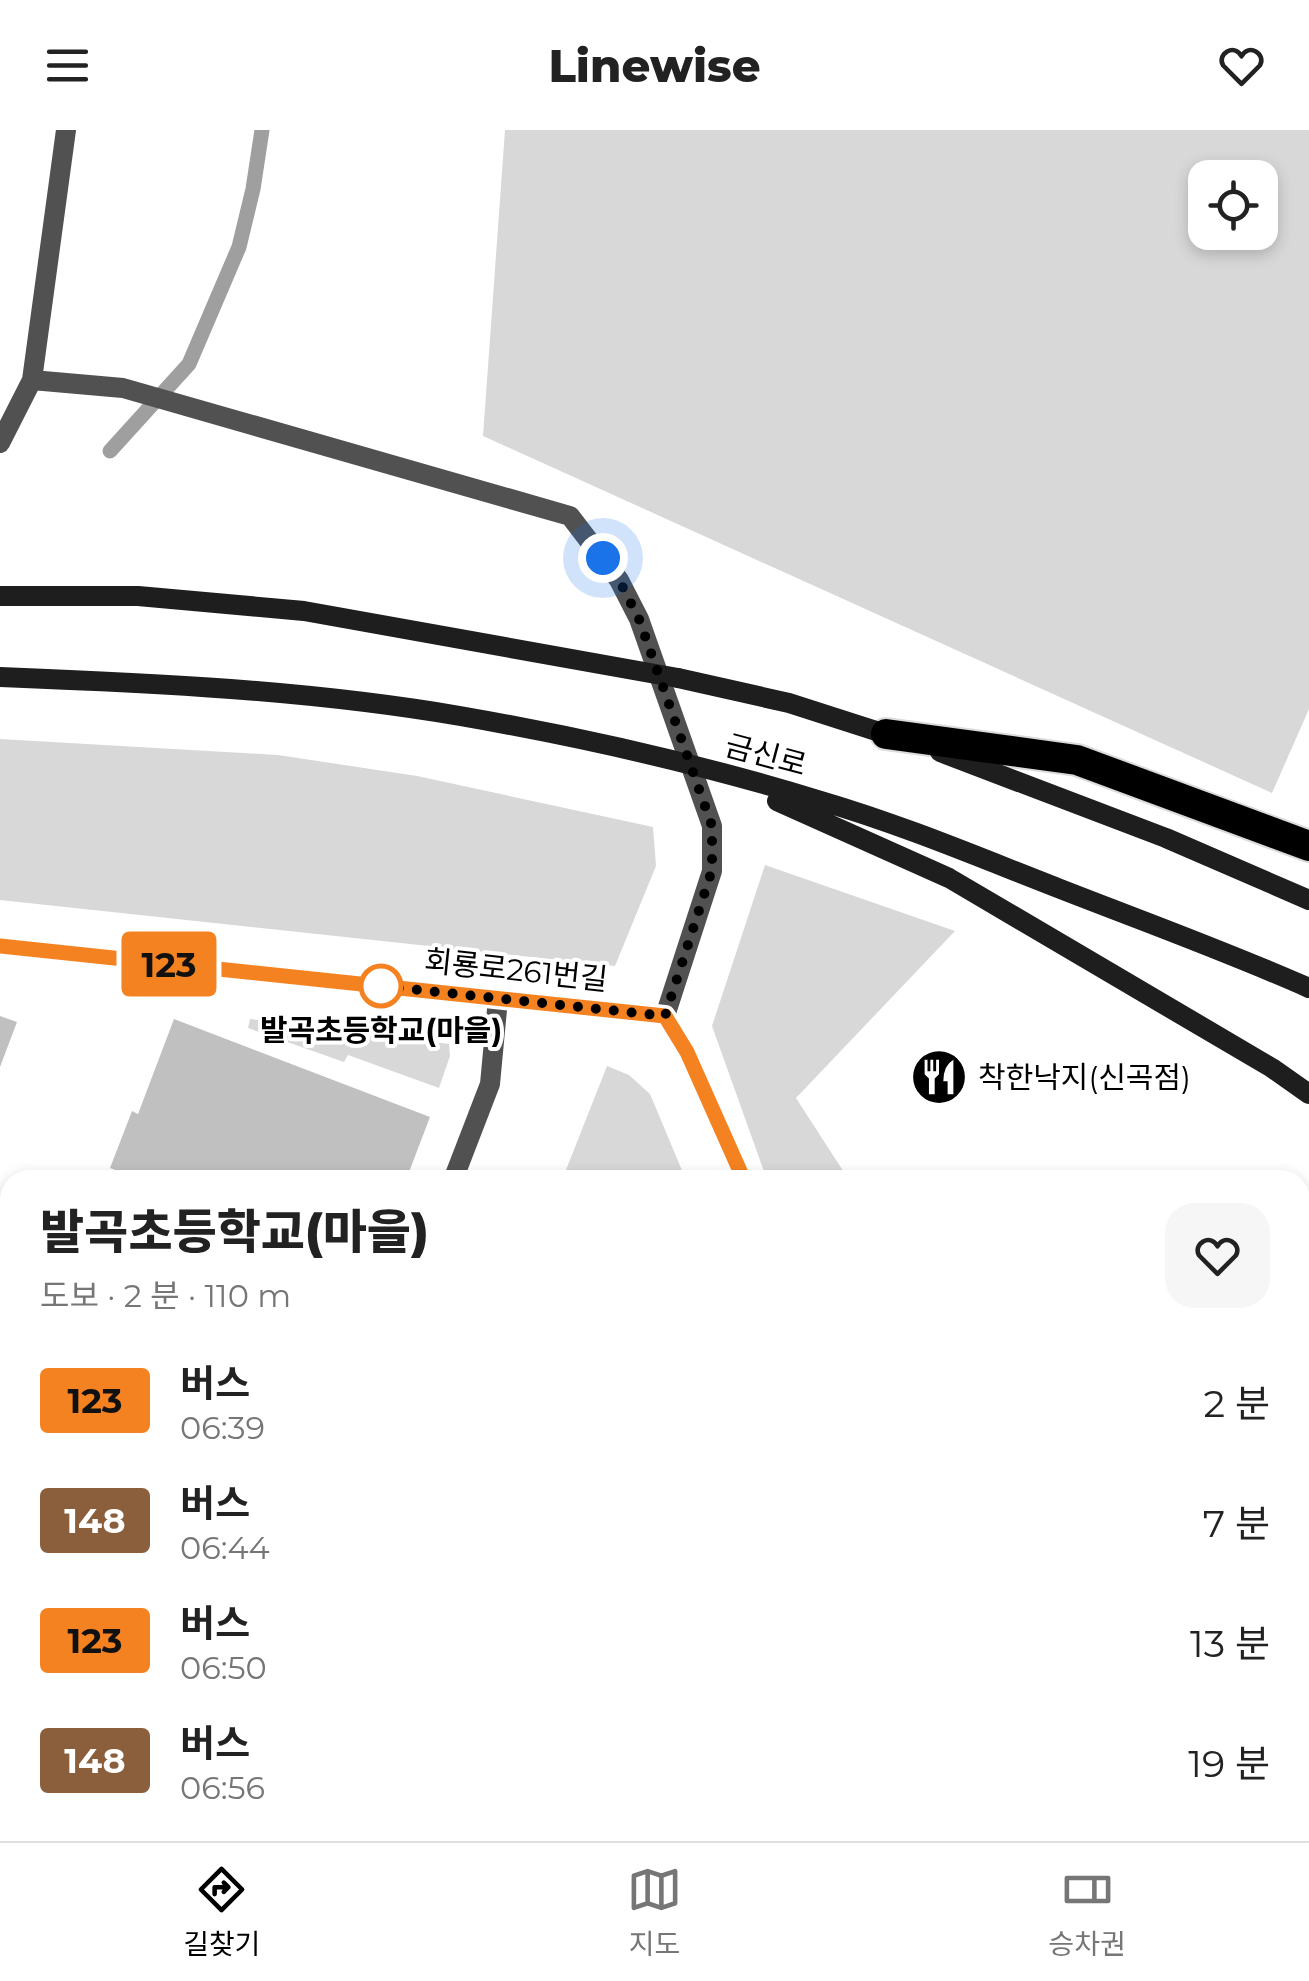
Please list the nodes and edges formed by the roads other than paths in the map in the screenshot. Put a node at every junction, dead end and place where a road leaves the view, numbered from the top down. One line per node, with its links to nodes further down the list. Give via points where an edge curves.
1 (66, 130): 2 (street)
2 (32, 380): 3 (street); 13 (street, via 123,388 570,516 619,580 639,619 712,826 712,870)
3 (0, 443)
4 (0, 596): 6 (street, 금신로, bridge, via 138,596 304,611 678,678)
5 (0, 677): 7 (street, 금신로, via 298,694 460,716)
6 (886, 734): 8 (highway, via 1077,760); 9 (street, 금신로, via 1013,777)
7 (677, 762): 11 (street, 금신로, via 822,801); 14 (street, via 817,816 949,878)
8 (1309, 846)
9 (1309, 900)
10 (0, 946): 12 (street, 회룡로261번길)
11 (1309, 988)
12 (498, 999): 13 (street, 회룡로261번길); 15 (street, via 490,1084)
13 (665, 1016): 16 (street)
14 (1309, 1094)
15 (457, 1170)
16 (740, 1170)

